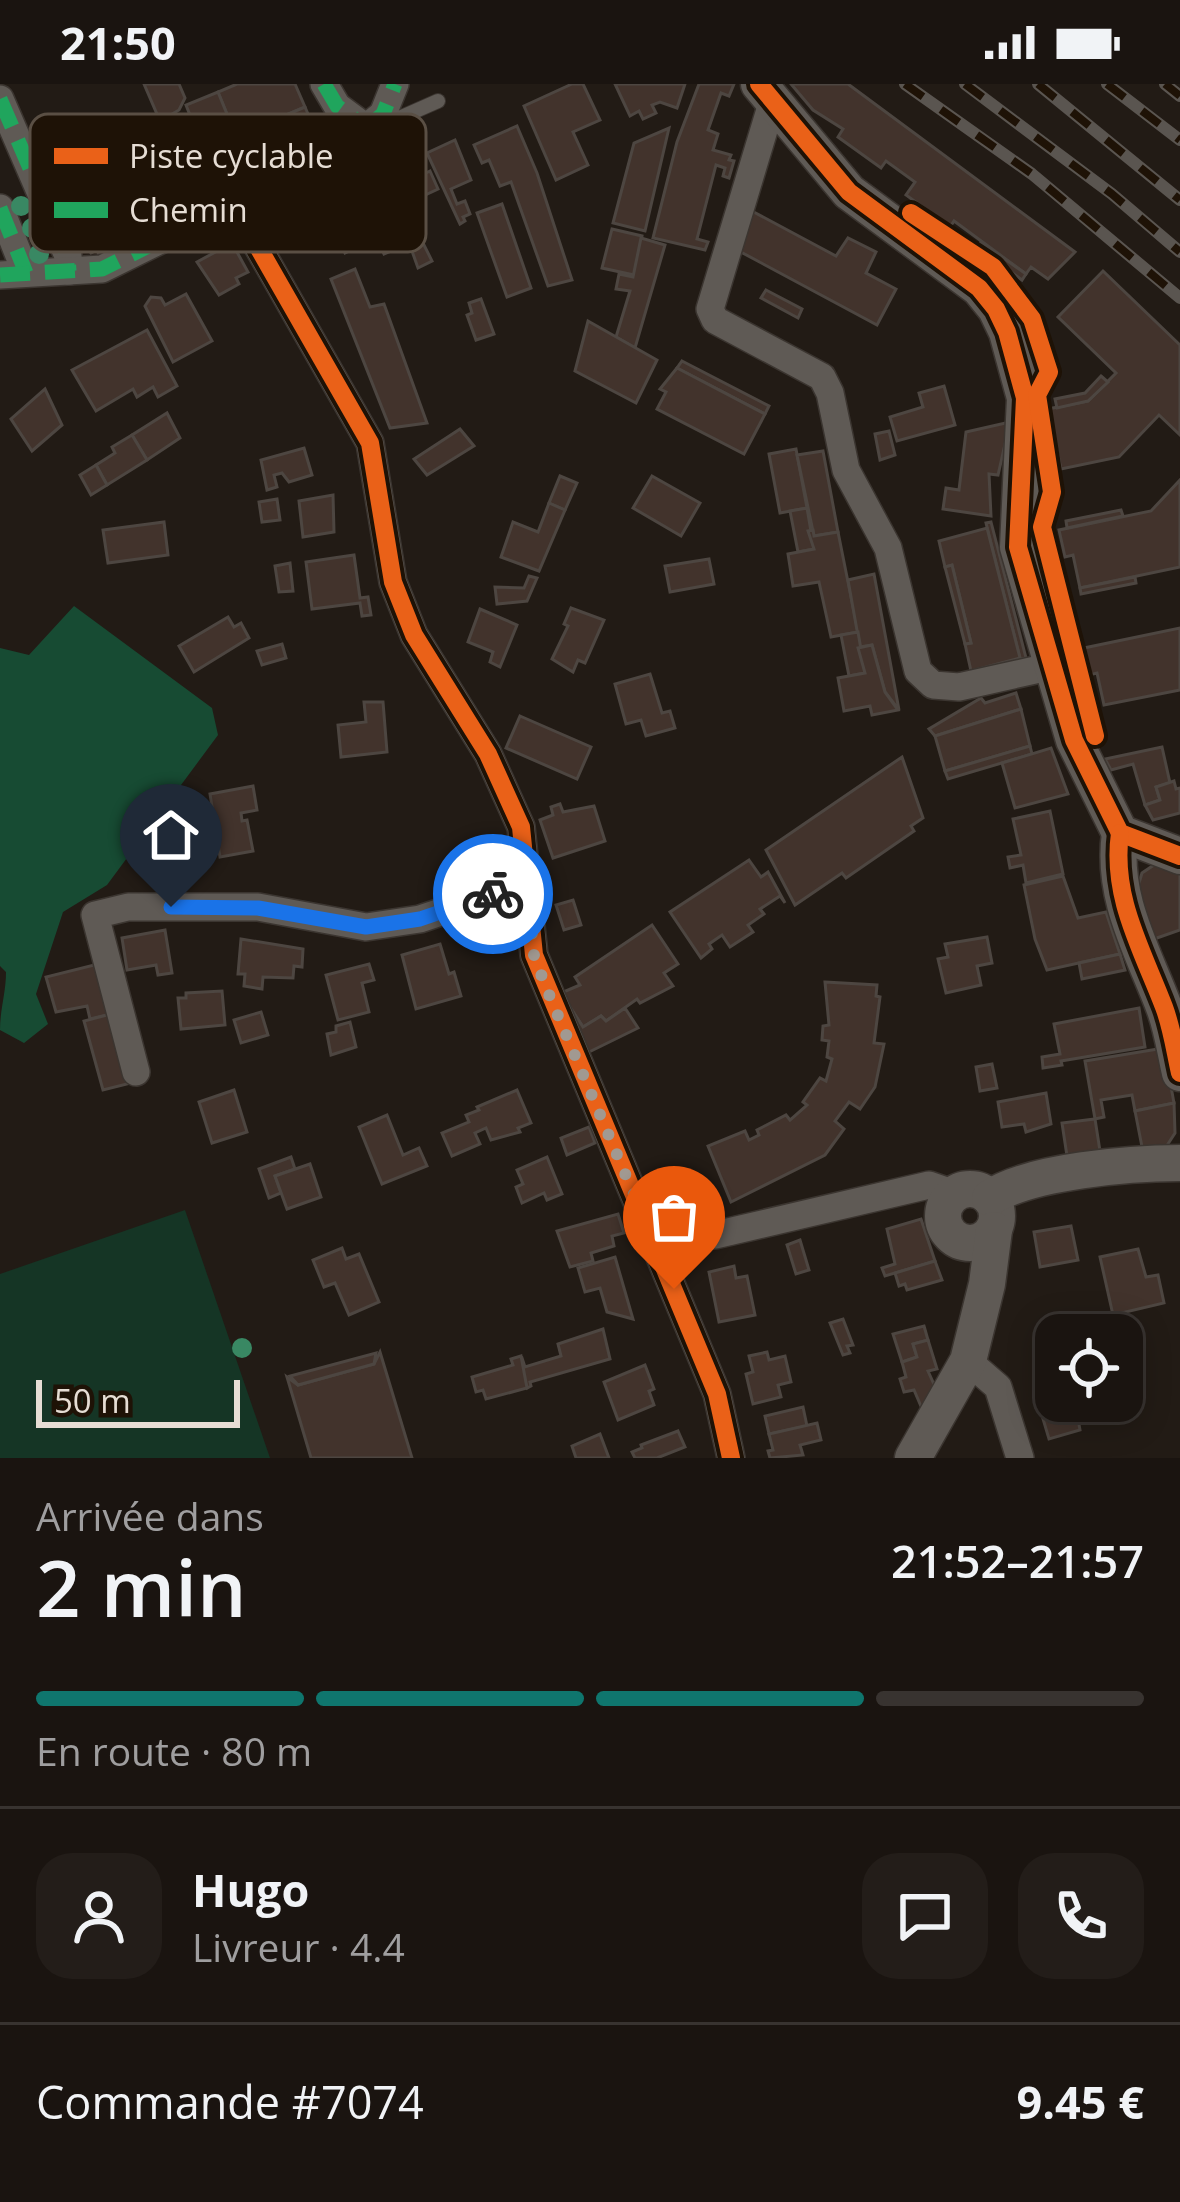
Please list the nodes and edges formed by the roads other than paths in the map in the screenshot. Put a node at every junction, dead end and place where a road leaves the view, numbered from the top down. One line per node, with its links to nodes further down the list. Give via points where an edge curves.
1 (324, 84): 6 (street)
2 (395, 84): 7 (street)
3 (766, 92): 16 (street, via 849,192 997,309 1025,398 1018,547); 16 (street, via 710,309 715,320 822,377 845,470 888,548 918,671 933,685 959,687)
4 (0, 98): 9 (street)
5 (438, 101): 8 (lane)
6 (348, 114)
7 (383, 114)
8 (410, 114)
9 (30, 168)
10 (0, 208): 15 (street)
11 (66, 252): 14 (street)
12 (134, 252): 14 (street, via 102,268)
13 (261, 252): 19 (street, via 370,443 393,582 414,635 488,754 520,827)
14 (69, 271): 15 (street)
15 (13, 274)
16 (1052, 666): 17 (street, via 1074,740)
17 (1120, 832): 18 (street); 21 (street, via 1116,865 1130,929 1166,1012)
18 (1180, 856)
19 (527, 883): 20 (street, via 420,919 366,927 258,908 128,907 94,915); 27 (street, via 534,955 717,1394)
20 (136, 1072)
21 (1180, 1073)
22 (1180, 1163): 23 (street, via 1042,1177 1006,1187)
23 (980, 1207): 24 (street, via 929,1185); 25 (street, via 987,1284); 25 (street, via 948,1201 943,1218)
24 (715, 1234)
25 (978, 1312): 26 (street)
26 (968, 1361): 28 (street); 29 (street, via 998,1387)
27 (730, 1458)
28 (913, 1458)
29 (1020, 1458)

